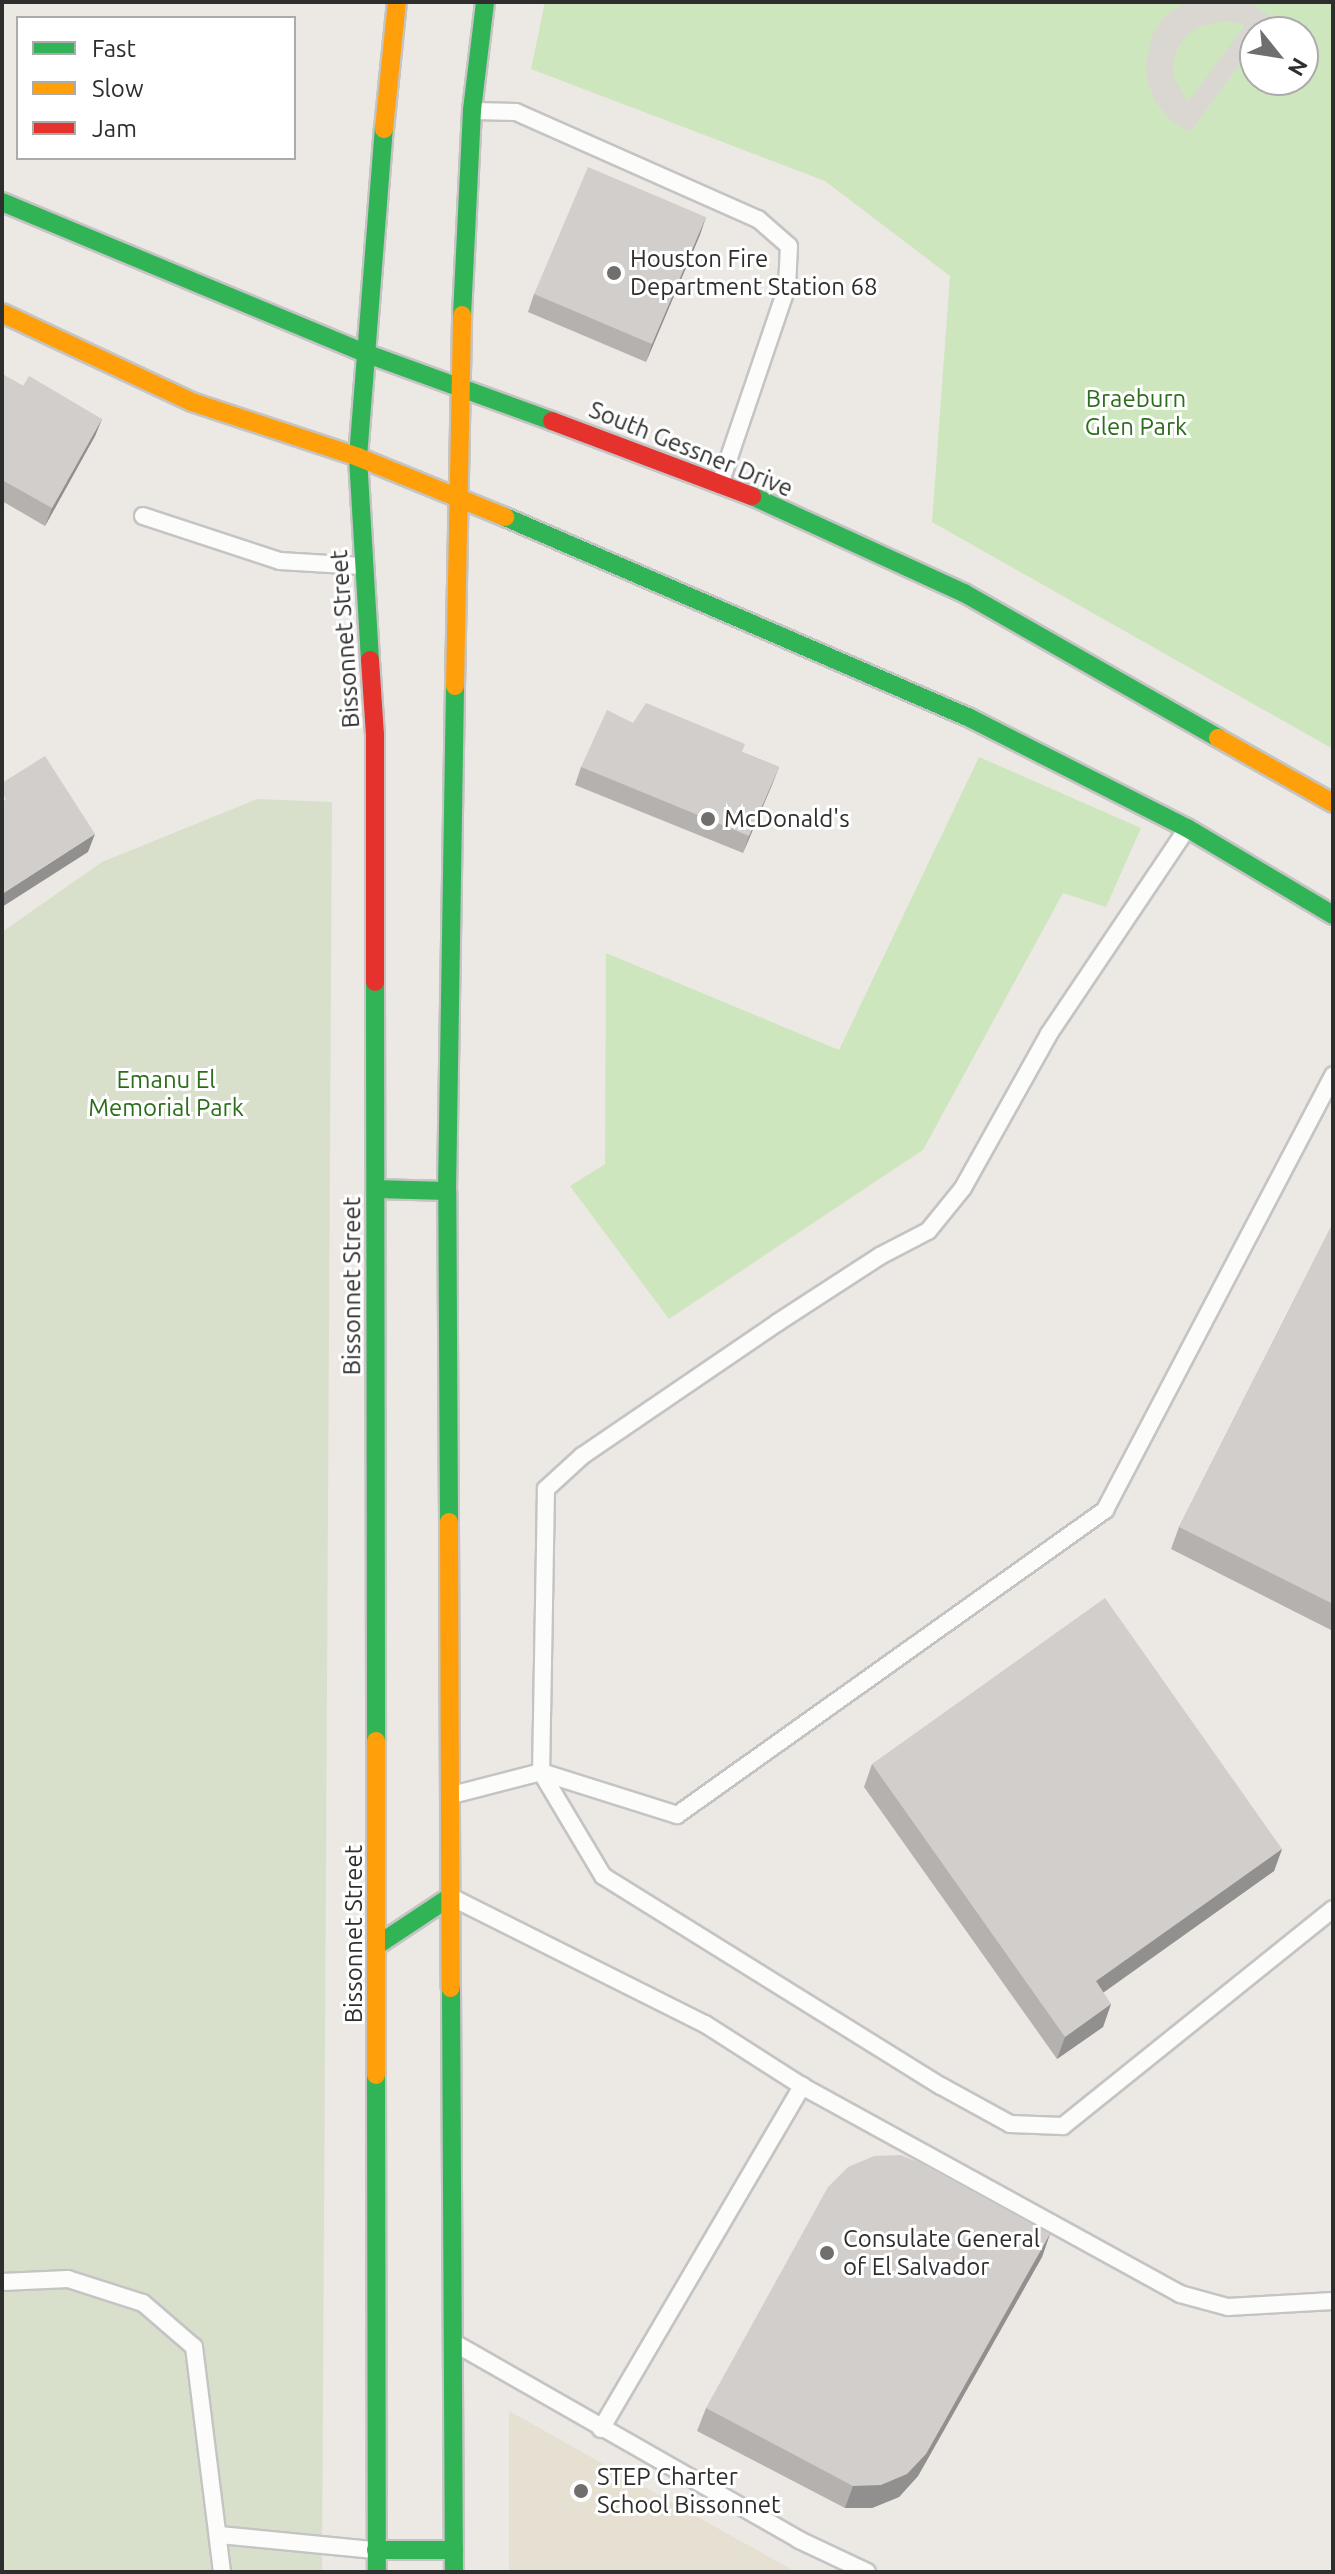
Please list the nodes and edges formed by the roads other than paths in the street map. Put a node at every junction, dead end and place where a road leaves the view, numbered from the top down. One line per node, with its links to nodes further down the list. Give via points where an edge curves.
1 (397, 2): 6 (main road, Bissonnet Street)
2 (485, 2): 3 (main road)
3 (472, 110): 7 (main road); 9 (lane, via 516,112 758,219 789,246 787,287)
4 (2, 202): 6 (main road, South Gessner Drive)
5 (2, 313): 8 (main road, via 192,402)
6 (365, 353): 7 (main road, South Gessner Drive); 8 (main road, Bissonnet Street)
7 (459, 385): 9 (main road, South Gessner Drive); 10 (main road)
8 (358, 457): 10 (main road); 12 (main road, Bissonnet Street)
9 (721, 482): 13 (main road, South Gessner Drive, via 964,593)
10 (458, 496): 14 (main road, via 970,718); 18 (main road)
11 (143, 516): 12 (lane, via 280,561)
12 (364, 567): 17 (main road, Bissonnet Street, via 375,735)
13 (1333, 803)
14 (1187, 828): 15 (main road); 19 (lane, via 1049,1034 963,1188 928,1231 777,1323 582,1456 546,1489)
15 (1333, 915)
16 (1333, 1075): 19 (lane, via 1105,1510 677,1815)
17 (376, 1189): 18 (main road); 23 (main road, Bissonnet Street)
18 (447, 1191): 20 (main road)
19 (541, 1772): 20 (lane); 22 (lane, via 603,1876 1010,2124 1063,2126)
20 (449, 1795): 21 (main road)
21 (450, 1897): 23 (main road); 24 (lane, via 705,2024); 27 (main road)
22 (1333, 1909)
23 (379, 1944): 30 (main road, Bissonnet Street)
24 (802, 2086): 26 (lane, via 1180,2294 1228,2307); 28 (lane)
25 (2, 2282): 29 (lane, via 68,2279 143,2303 194,2347)
26 (1333, 2301)
27 (451, 2341): 28 (lane); 31 (main road)
28 (601, 2429): 35 (lane, via 799,2540)
29 (220, 2535): 30 (lane); 32 (lane)
30 (376, 2550): 31 (main road); 33 (main road, Bissonnet Street)
31 (454, 2550): 34 (main road)
32 (222, 2572)
33 (377, 2572)
34 (454, 2572)
35 (867, 2572)

